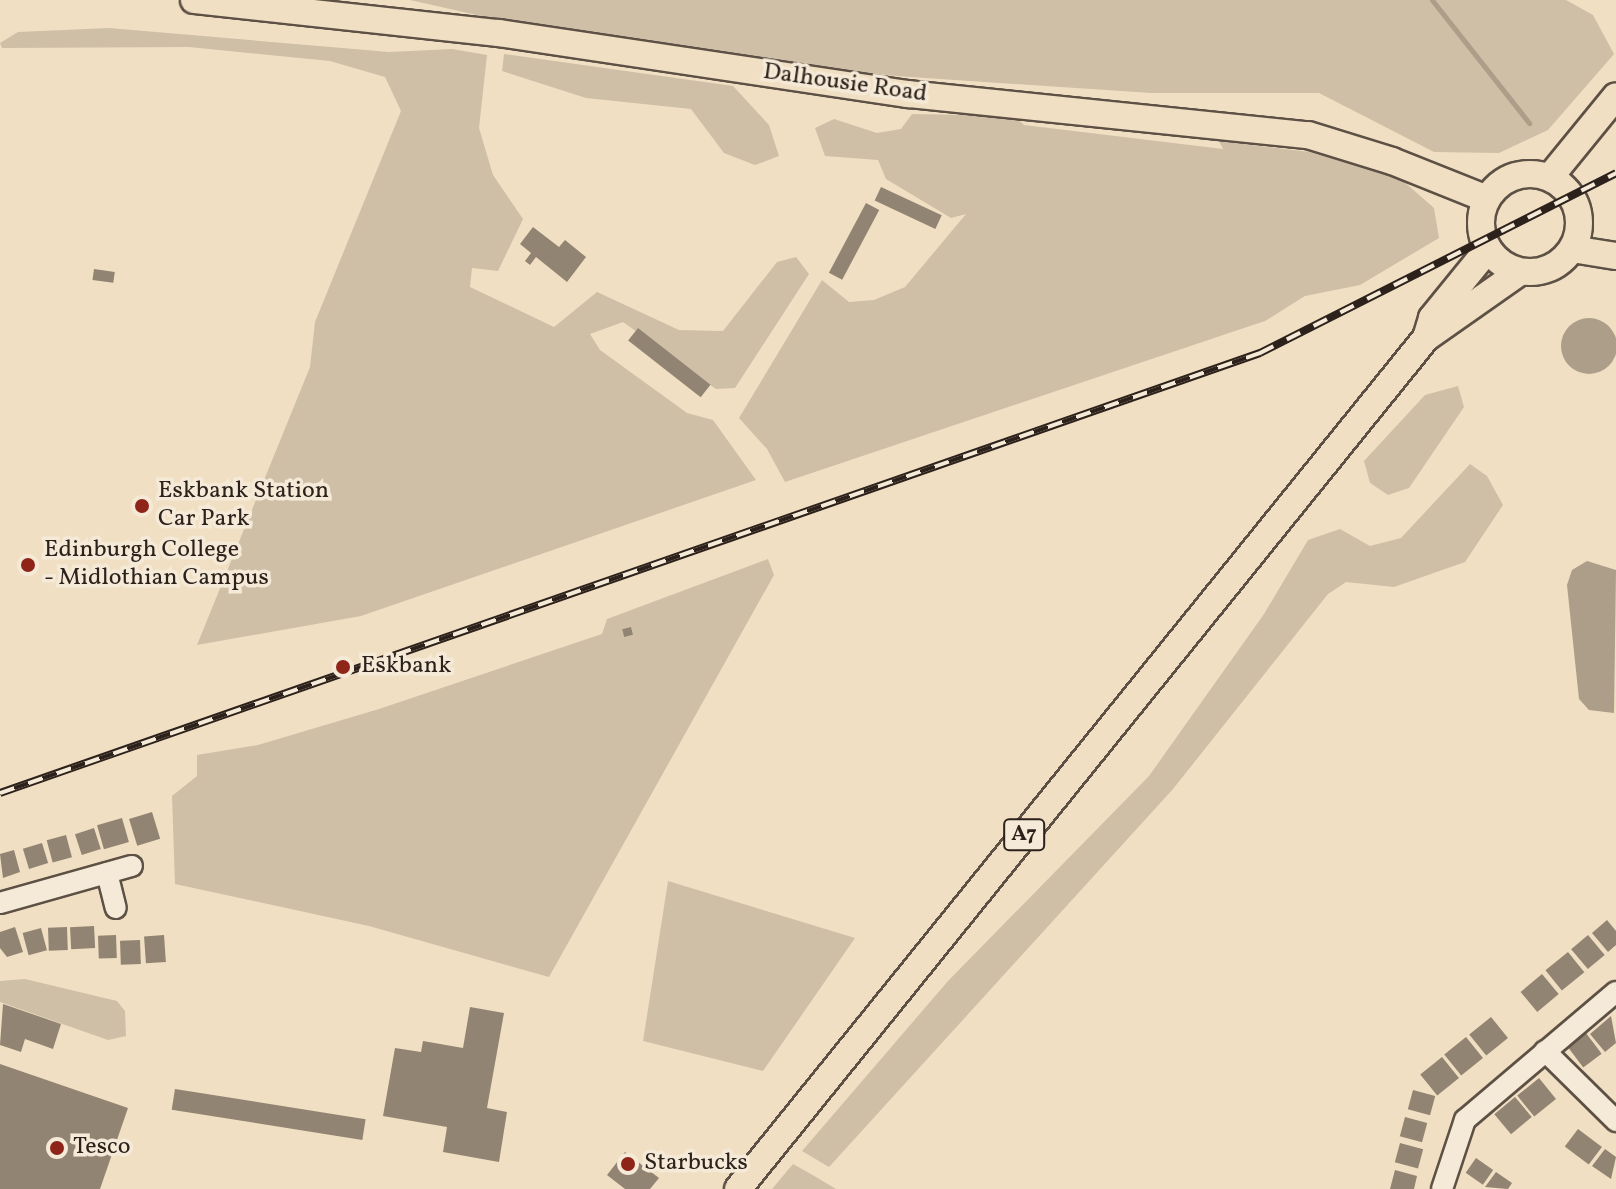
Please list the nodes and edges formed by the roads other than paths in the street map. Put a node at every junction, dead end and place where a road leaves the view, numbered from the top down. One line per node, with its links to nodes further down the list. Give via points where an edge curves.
1 (194, 0): 4 (main road, Dalhousie Road, via 499,33 908,94 1308,135)
2 (1616, 96): 3 (main road)
3 (1550, 177): 4 (main road, via 1517,175); 6 (main road, via 1578,210)
4 (1487, 199): 5 (main road, via 1481,226)
5 (1488, 249): 8 (main road); 9 (main road, A7, via 1432,318)
6 (1572, 249): 7 (main road); 8 (main road, A7, via 1543,271)
7 (1616, 256)
8 (1520, 272): 9 (main road, A7)
9 (1426, 338): 17 (main road, A7)
10 (132, 866): 11 (street)
11 (107, 873): 12 (street); 13 (street)
12 (0, 903)
13 (116, 908)
14 (1616, 992): 15 (street)
15 (1545, 1051): 16 (street); 18 (street, via 1465,1120)
16 (1616, 1121)
17 (738, 1189)
18 (1442, 1189)

